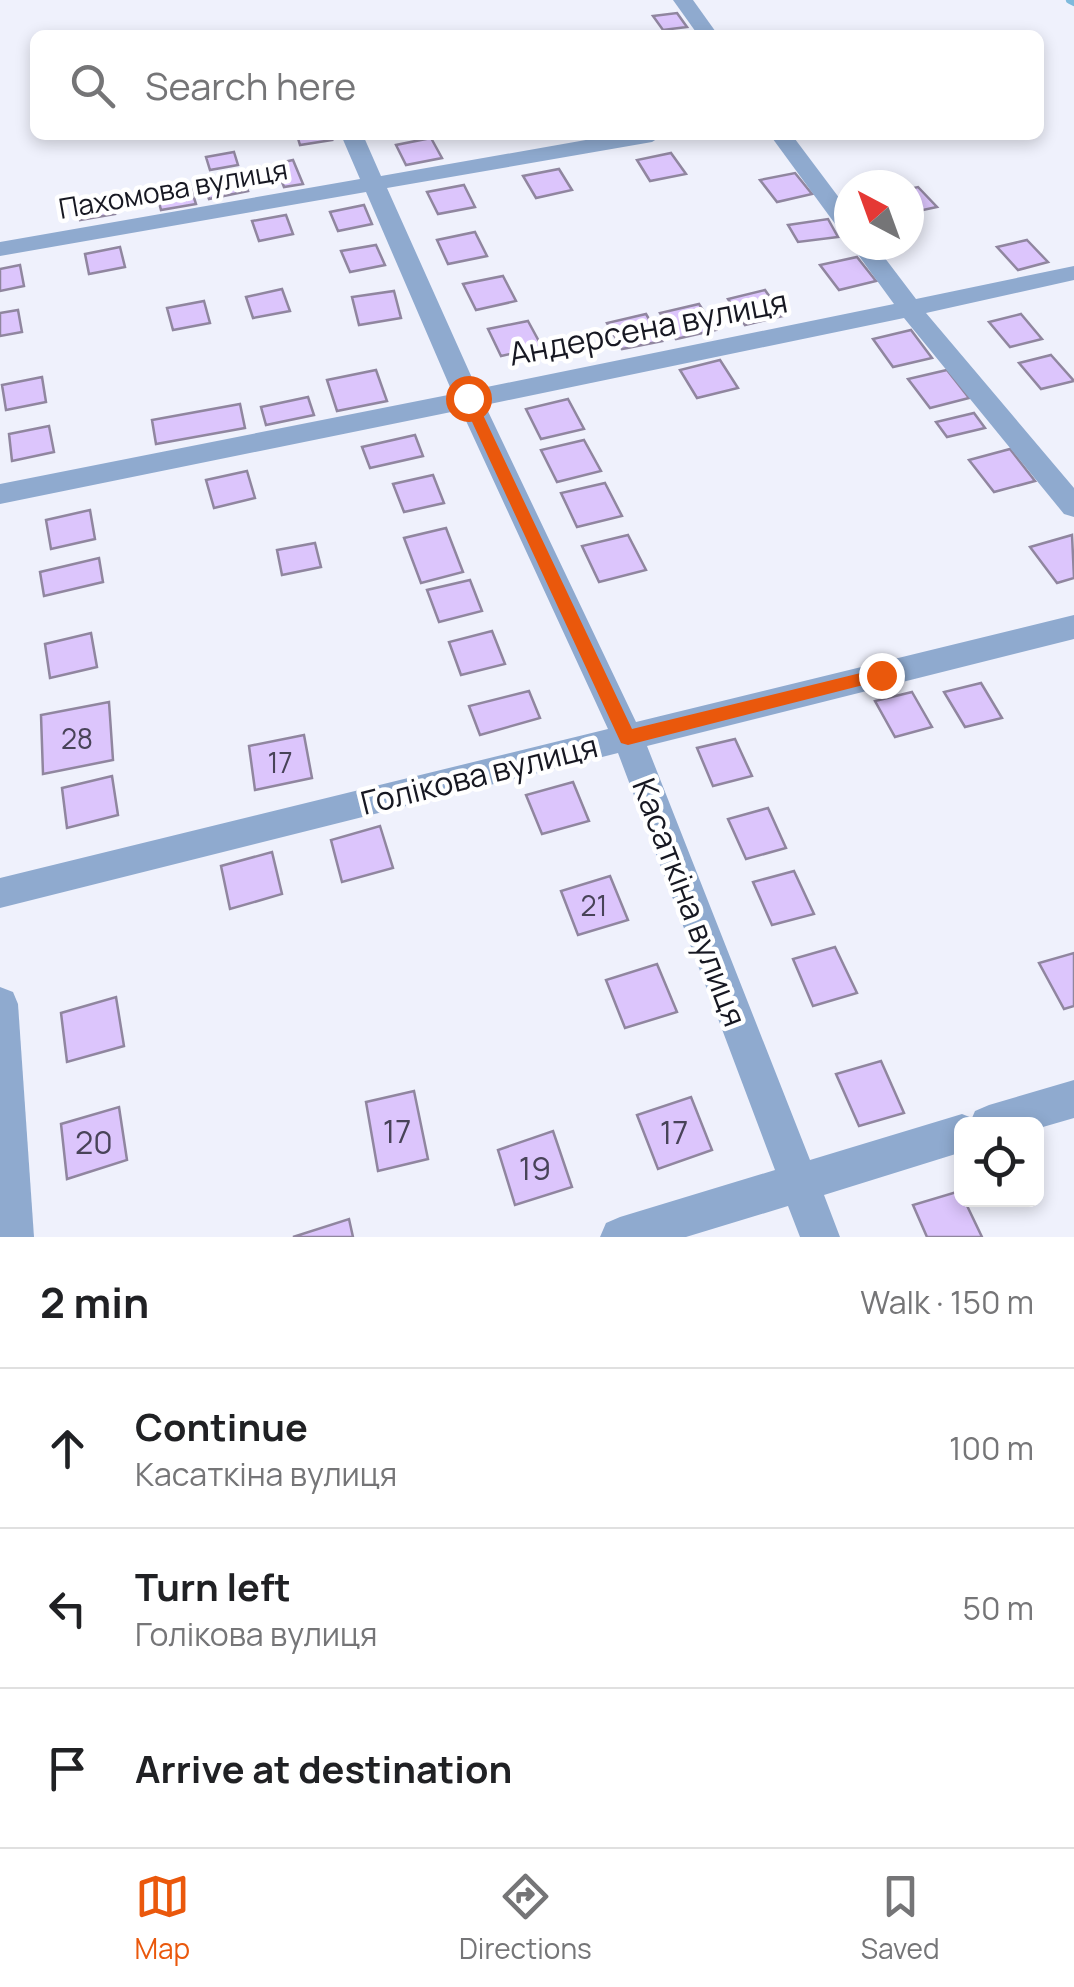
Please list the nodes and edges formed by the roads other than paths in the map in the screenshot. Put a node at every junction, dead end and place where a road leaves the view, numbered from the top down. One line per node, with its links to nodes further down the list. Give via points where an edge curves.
1 (683, 0): 2 (street)
2 (704, 30)
3 (354, 140): 6 (street, Касаткіна вулиця)
4 (623, 140): 6 (street, Пахомова вулиця)
5 (784, 140): 7 (street)
6 (372, 183): 8 (street, Пахомова вулиця); 12 (street, Касаткіна вулиця)
7 (834, 207)
8 (0, 249)
9 (874, 260): 11 (street)
10 (1074, 273): 11 (street, Андерсена вулиця)
11 (910, 308): 12 (street, Андерсена вулиця); 14 (street)
12 (468, 398): 13 (street, Андерсена вулиця); 16 (street, Касаткіна вулиця)
13 (0, 494)
14 (1074, 507)
15 (1074, 627): 16 (street, Голікова вулиця)
16 (628, 738): 17 (street, Голікова вулиця); 22 (street, Касаткіна вулиця)
17 (0, 892)
18 (0, 1004): 23 (street)
19 (1074, 1099): 20 (street)
20 (1013, 1117)
21 (954, 1135): 22 (street)
22 (796, 1182): 24 (street); 25 (street, Касаткіна вулиця)
23 (14, 1237)
24 (620, 1237)
25 (820, 1237)

